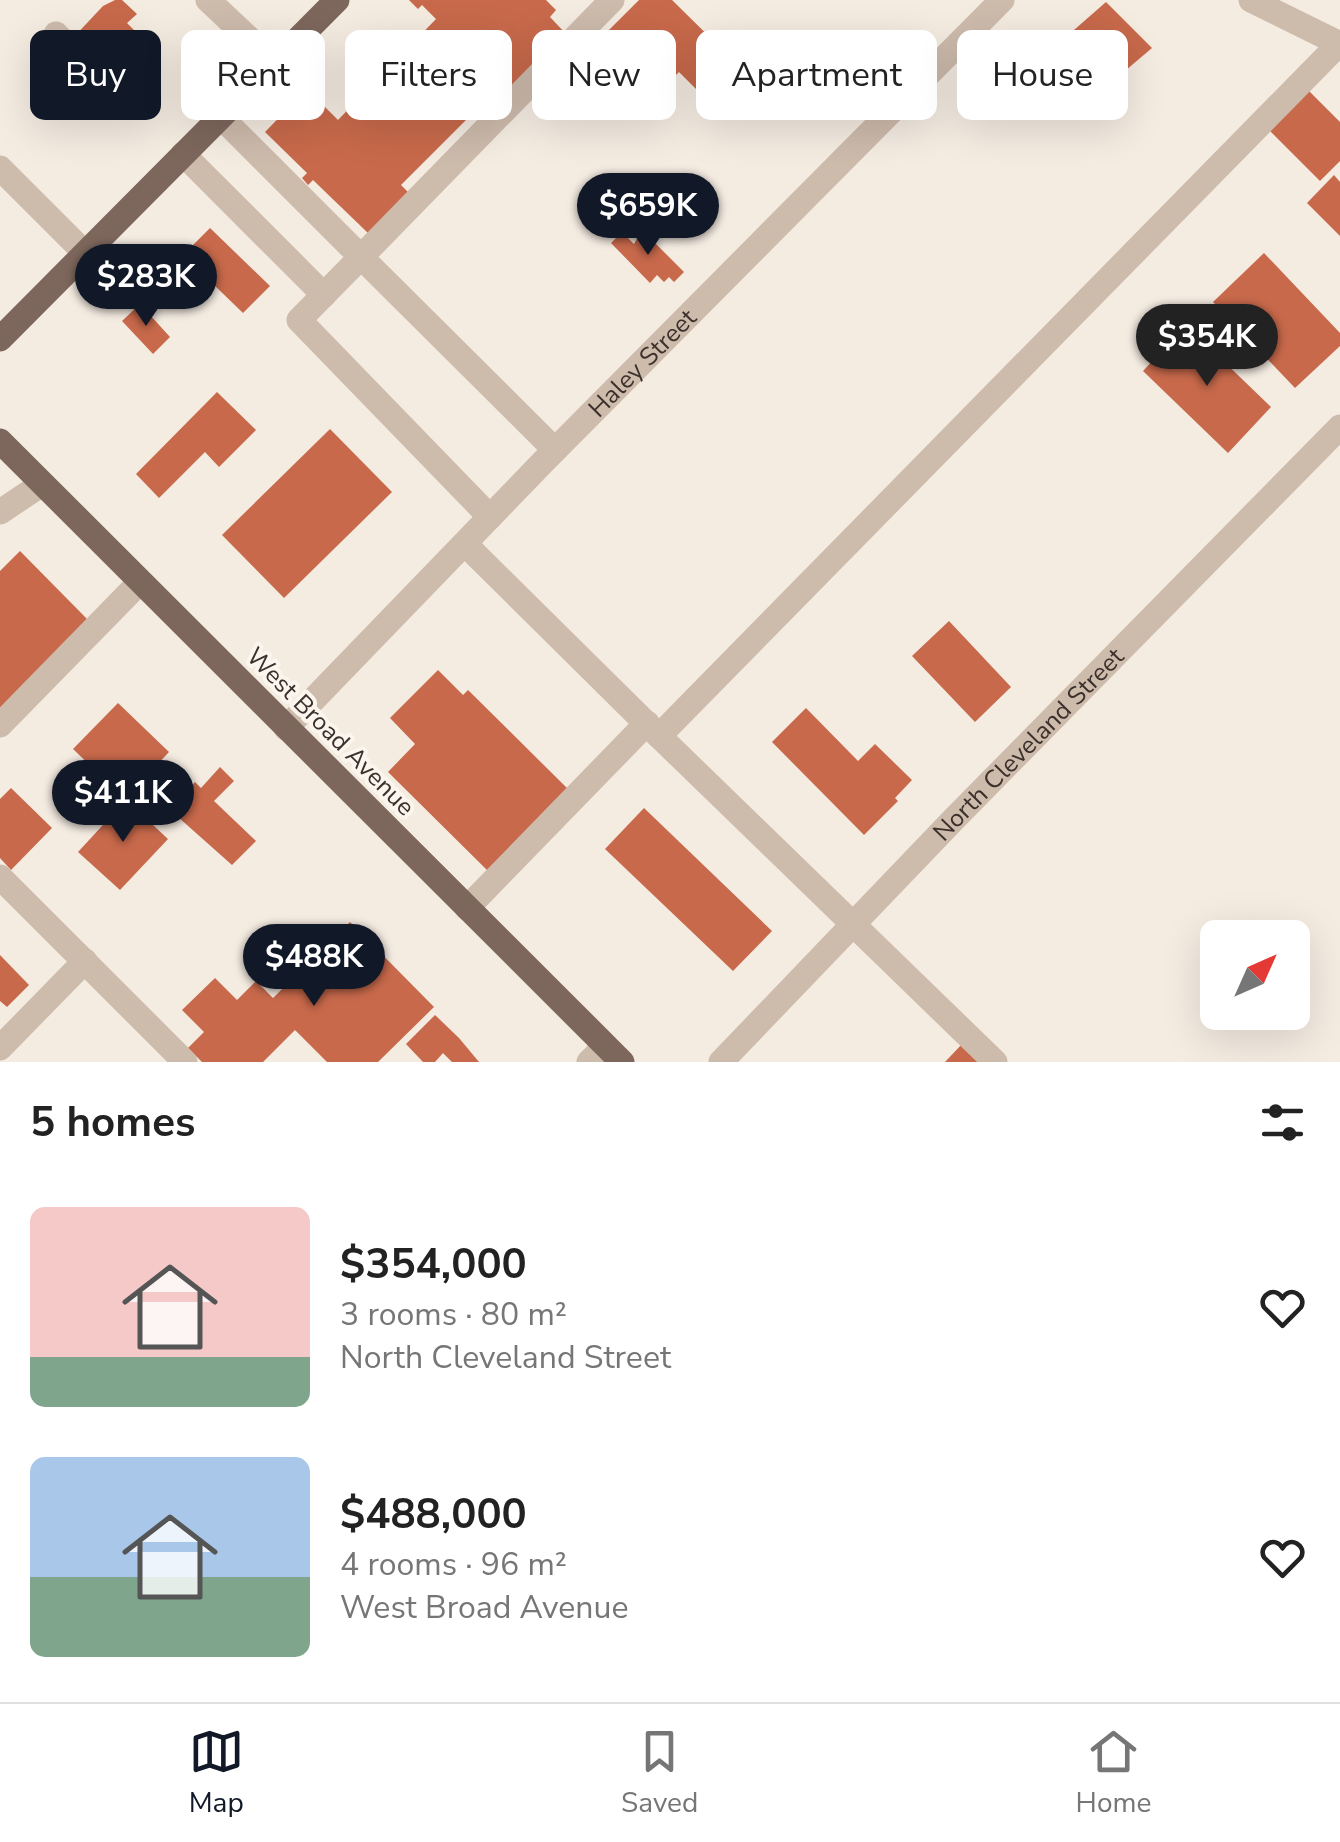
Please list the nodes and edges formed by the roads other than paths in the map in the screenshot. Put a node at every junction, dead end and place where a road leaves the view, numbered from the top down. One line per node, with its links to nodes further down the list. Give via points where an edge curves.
1 (208, 0): 6 (street)
2 (337, 0): 7 (main road)
3 (612, 0): 14 (street)
4 (1002, 0): 19 (street, Haley Street)
5 (1251, 0): 8 (street)
6 (240, 30)
7 (308, 30)
8 (1340, 44): 27 (street)
9 (217, 120): 11 (main road)
10 (223, 120): 14 (street)
11 (183, 154): 13 (main road); 15 (street)
12 (0, 168): 13 (street)
13 (85, 253): 16 (main road)
14 (361, 257): 15 (street); 19 (street)
15 (324, 295): 22 (street, via 299,320)
16 (0, 339)
17 (1340, 428): 30 (street, North Cleveland Street)
18 (0, 441): 20 (main road, West Broad Avenue)
19 (554, 450): 22 (street, Haley Street)
20 (42, 484): 21 (street); 24 (main road, West Broad Avenue)
21 (0, 512)
22 (490, 518): 23 (street, Haley Street)
23 (464, 544): 26 (street, Haley Street); 27 (street)
24 (139, 583): 25 (street); 26 (main road, West Broad Avenue)
25 (0, 725)
26 (286, 728): 29 (main road, West Broad Avenue)
27 (653, 729): 29 (street); 30 (street)
28 (0, 877): 31 (street)
29 (467, 908): 33 (main road, West Broad Avenue)
30 (853, 924): 35 (street, North Cleveland Street); 36 (street)
31 (84, 962): 32 (street); 34 (street)
32 (0, 1048)
33 (605, 1056)
34 (185, 1062)
35 (721, 1062)
36 (996, 1062)

